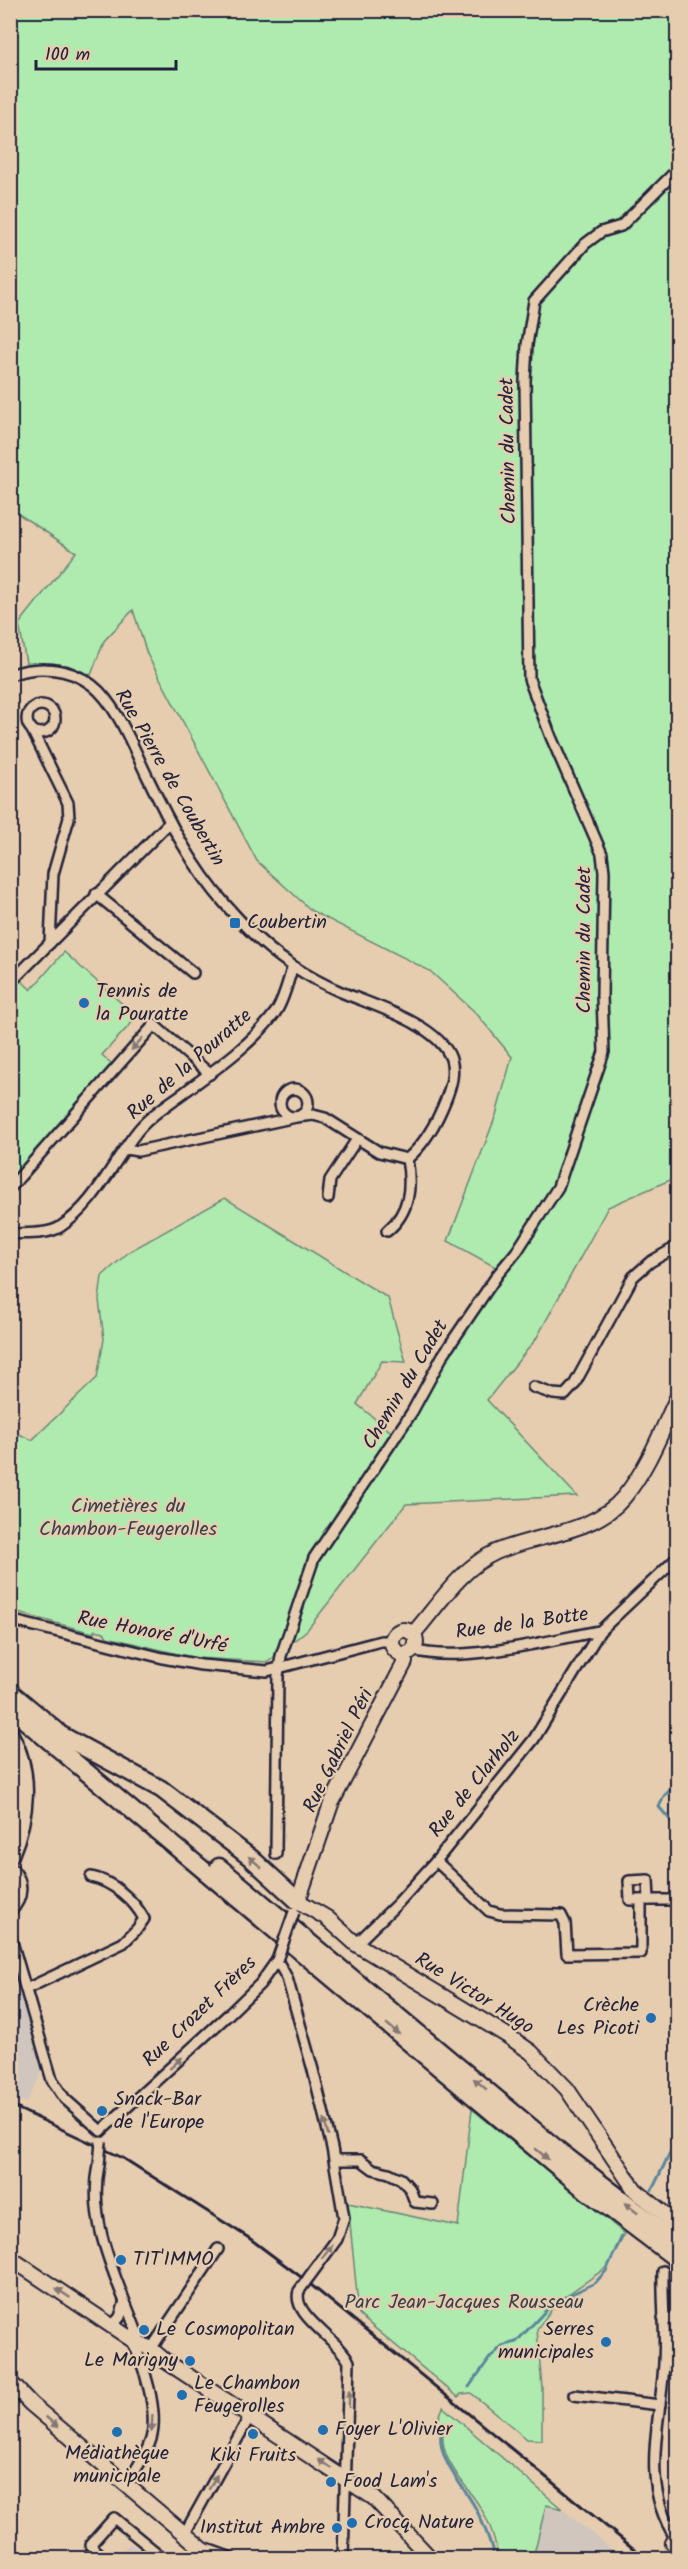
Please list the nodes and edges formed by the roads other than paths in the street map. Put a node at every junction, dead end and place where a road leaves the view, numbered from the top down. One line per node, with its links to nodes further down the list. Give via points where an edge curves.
1 (678, 169): 27 (street, Chemin du Cadet, via 621,226 601,232 585,244 543,290 534,301 527,345 529,679 602,854 604,1052 558,1187 443,1355 412,1412 314,1558)
2 (10, 675): 4 (street, Rue Pierre de Coubertin, via 48,668 93,685 110,704)
3 (31, 728): 6 (street, via 68,803 69,818 53,874)
4 (170, 822): 5 (street); 7 (street, Rue Pierre de Coubertin, via 225,904)
5 (96, 894): 6 (street); 8 (street)
6 (50, 943): 9 (street)
7 (293, 966): 10 (street, Rue de la Pouratte, via 276,1011); 13 (street, Rue Pierre de Coubertin, via 340,991 415,1022 450,1057 452,1079 439,1115 422,1146)
8 (193, 973)
9 (10, 983)
10 (210, 1074): 12 (street, Rue de la Pouratte, via 159,1111); 14 (street, one-way to 14, via 154,1025)
11 (357, 1139): 12 (street, via 325,1118 313,1115 138,1151); 13 (street, via 380,1152); 15 (street, via 330,1180)
12 (126, 1149): 17 (street, Rue de la Pouratte, via 89,1200 58,1228)
13 (407, 1159): 16 (street, via 409,1188 405,1207 399,1221)
14 (10, 1188)
15 (328, 1198)
16 (387, 1231)
17 (10, 1234)
18 (678, 1245): 19 (street, via 633,1277 565,1395)
19 (533, 1387)
20 (678, 1396): 24 (main road, via 624,1498 588,1524 496,1552 457,1581)
21 (678, 1557): 23 (street, Rue de Clarholz)
22 (10, 1620): 27 (street, Rue Honoré d'Urfé, via 182,1662 267,1671)
23 (600, 1631): 26 (street, Rue de la Botte, via 478,1653); 34 (street, Rue de Clarholz, via 534,1739)
24 (413, 1634): 25 (main road, via 400,1631); 26 (main road, via 416,1644)
25 (392, 1641): 26 (main road, via 396,1651); 27 (street, Rue Honoré d'Urfé)
26 (409, 1652): 38 (main road, Rue Gabriel Péri, via 331,1804)
27 (280, 1668): 32 (street, Chemin du Cadet)
28 (10, 1692): 31 (highway)
29 (10, 1708): 51 (highway, one-way to 51, via 583,2188)
30 (10, 1735): 33 (highway, via 24,1778 20,1827)
31 (61, 1735): 38 (highway, one-way to 31, via 251,1858 161,1789); 48 (highway, one-way to 31, via 558,2150)
32 (276, 1854)
33 (10, 1855)
34 (436, 1861): 37 (street, via 489,1911 561,1915 567,1954 640,1953 645,1900); 41 (street, Rue de Clarholz)
35 (10, 1867): 39 (street, via 22,1886 18,1904)
36 (91, 1877): 43 (street, via 104,1880 138,1908 144,1919 123,1943)
37 (678, 1900)
38 (296, 1906): 41 (main road, Rue Victor Hugo, via 327,1918); 42 (street, Rue Crozet Frères, bridge)
39 (10, 1912)
40 (10, 1935): 43 (street)
41 (356, 1944): 47 (main road, Rue Victor Hugo, via 531,2052 567,2089 635,2190)
42 (277, 1960): 44 (street, Rue Crozet Frères, one-way to 42, via 260,1984); 45 (street, one-way to 42, via 287,1978)
43 (26, 1989): 44 (street, via 52,2080 65,2099)
44 (101, 2131): 53 (street, bridge, via 97,2200 106,2248)
45 (334, 2160): 46 (street, via 361,2160 401,2179 411,2189 415,2202); 64 (street, one-way to 45, bridge, via 350,2362 338,2344 301,2309 297,2298 343,2226)
46 (433, 2204)
47 (678, 2225)
48 (678, 2243)
49 (218, 2249): 57 (street)
50 (10, 2258): 56 (main road, one-way to 50)
51 (678, 2260)
52 (663, 2271): 54 (street)
53 (124, 2304): 56 (street); 57 (street)
54 (663, 2318): 55 (street); 62 (street)
55 (678, 2321)
56 (112, 2326): 57 (main road)
57 (140, 2343): 58 (main road); 59 (street)
58 (164, 2360): 59 (street, via 152,2357); 63 (main road)
59 (143, 2366): 65 (street, one-way to 65, via 153,2412 151,2437)
60 (10, 2382): 65 (main road, one-way to 65)
61 (574, 2396): 62 (street)
62 (660, 2405): 68 (street, via 654,2486)
63 (250, 2416): 64 (main road, one-way to 63); 66 (street, one-way to 63)
64 (346, 2478): 73 (street); 74 (main road, via 374,2498)
65 (126, 2484): 66 (main road)
66 (185, 2533): 67 (main road)
67 (197, 2544): 71 (main road); 72 (street)
68 (674, 2546)
69 (104, 2559): 70 (street, via 90,2545 114,2518)
70 (163, 2559)
71 (213, 2559)
72 (232, 2559)
73 (343, 2559)
74 (430, 2559)

